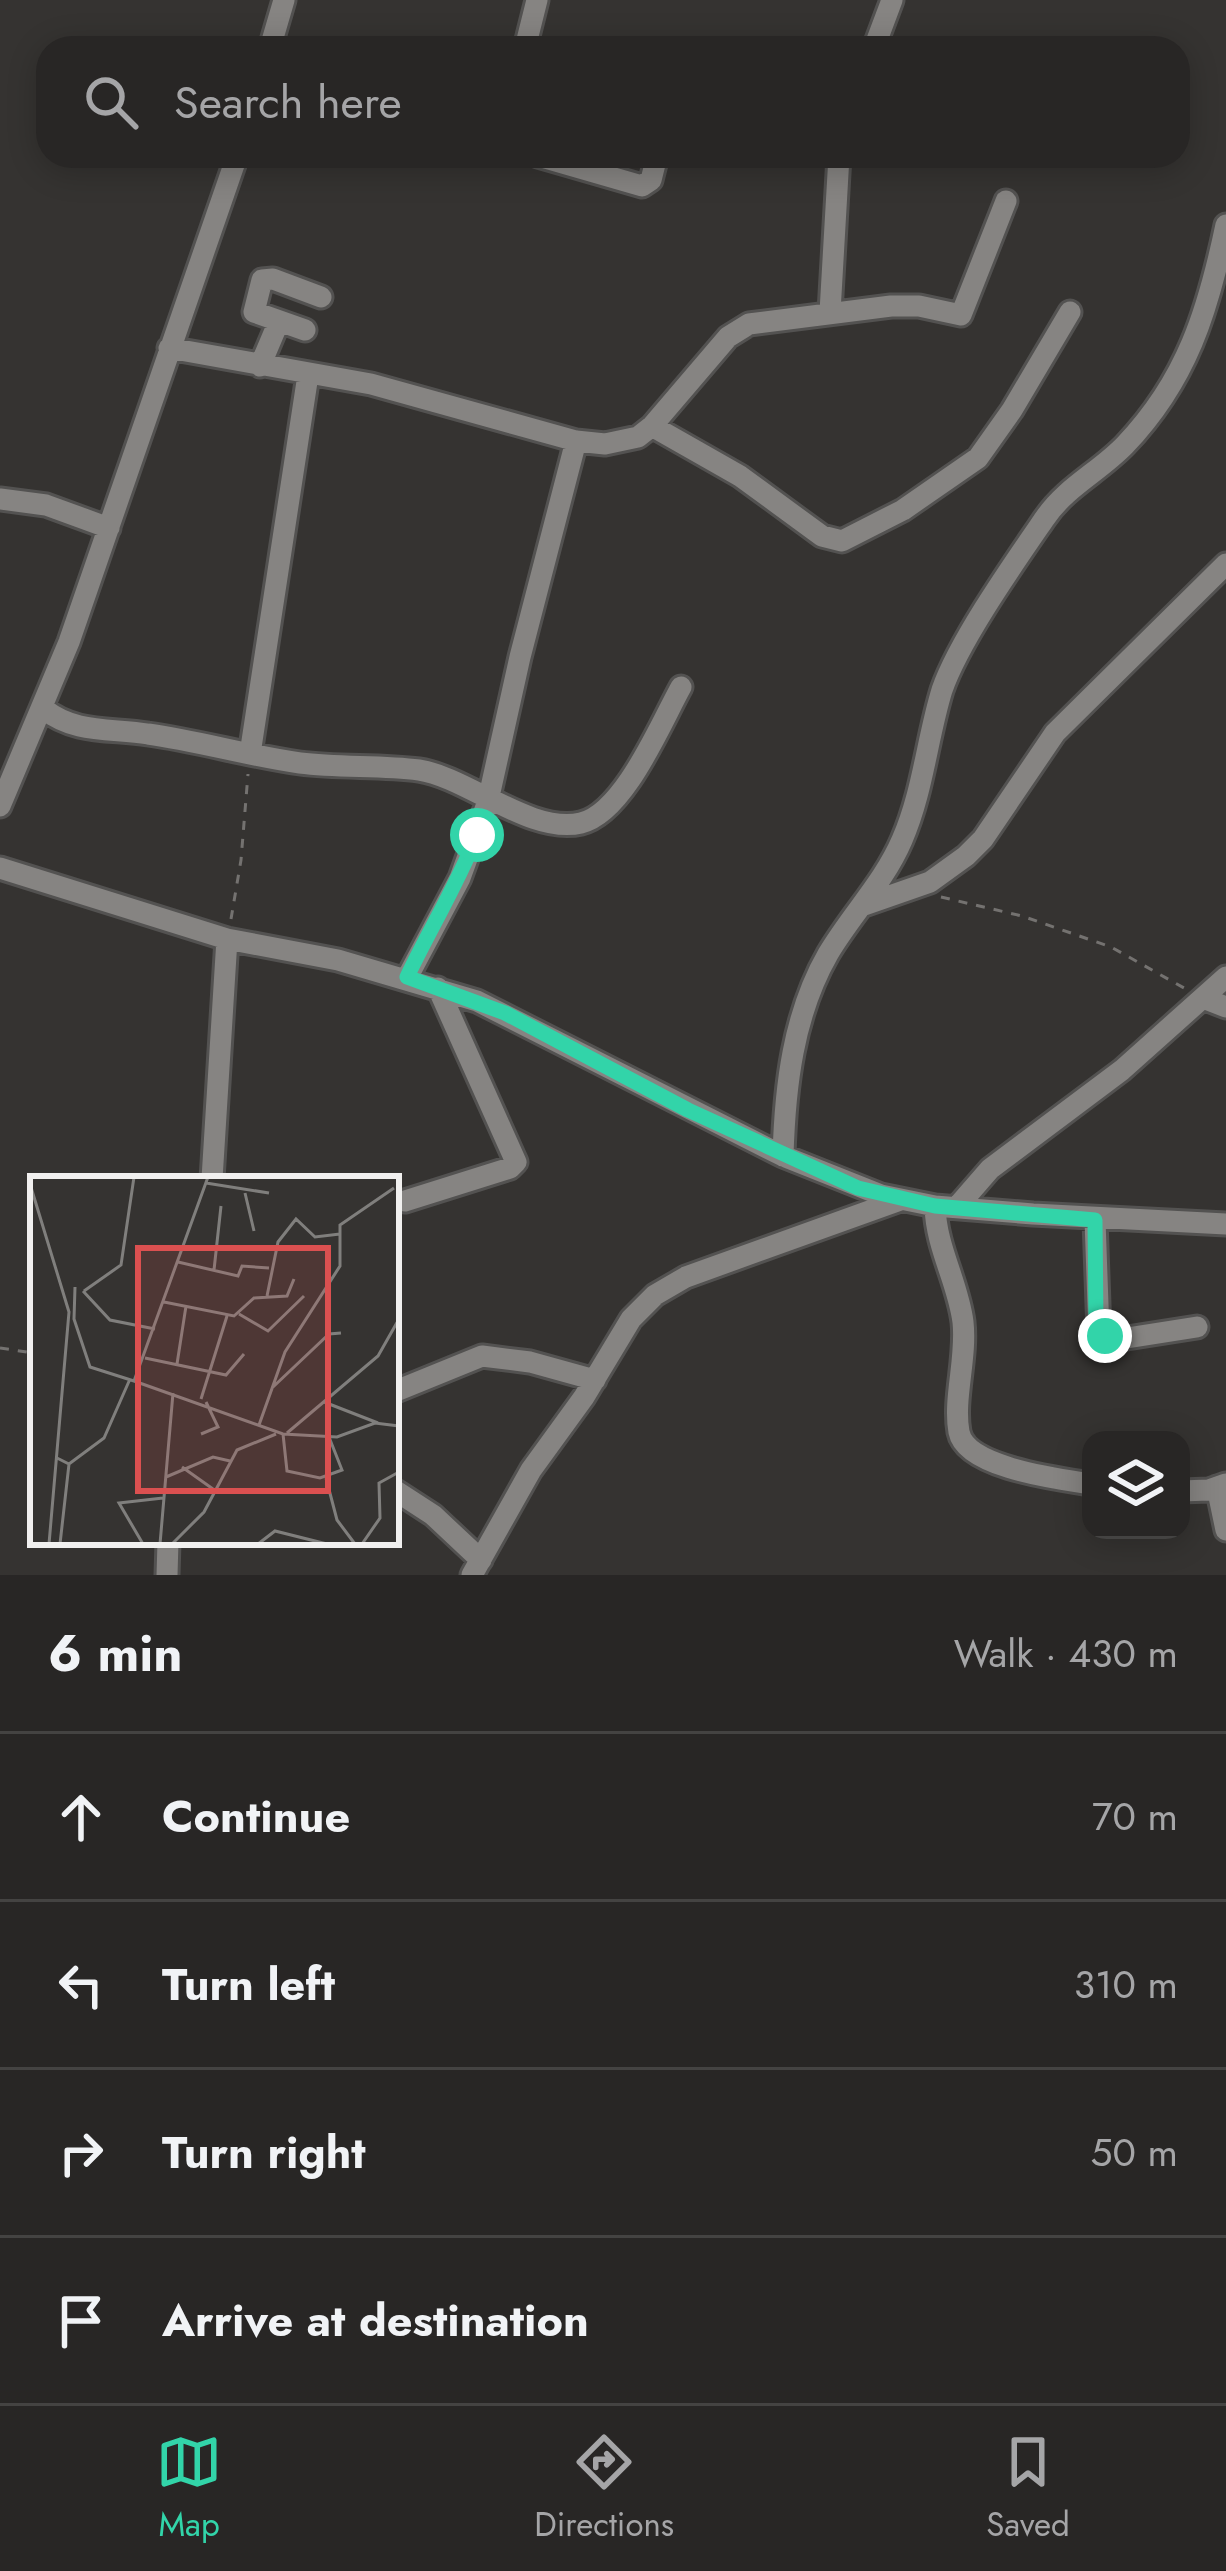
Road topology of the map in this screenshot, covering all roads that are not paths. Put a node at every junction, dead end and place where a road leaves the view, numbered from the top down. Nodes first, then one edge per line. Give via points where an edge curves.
1 (284, 0) edge
2 (537, 0) edge
3 (892, 0) edge
4 (274, 36) edge
5 (528, 36) edge
6 (878, 36) edge
7 (233, 168) edge
8 (581, 168) edge
9 (654, 168) edge
10 (838, 168) edge
11 (1006, 201) dead end
12 (1226, 226) edge
13 (321, 297) dead end
14 (830, 312) junction
15 (1070, 312) dead end
16 (279, 321) junction
17 (305, 330) dead end
18 (169, 348) junction
19 (260, 366) junction
20 (308, 375) junction
21 (652, 426) junction
22 (576, 441) junction
23 (0, 499) edge
24 (109, 528) junction
25 (1226, 564) edge
26 (681, 687) dead end
27 (44, 710) junction
28 (250, 754) junction
29 (488, 801) junction
30 (0, 806) edge
31 (0, 868) edge
32 (864, 905) junction
33 (227, 939) junction
34 (407, 977) junction
35 (1226, 977) edge
36 (438, 988) junction
37 (1203, 998) junction
38 (1226, 1006) edge
39 (782, 1156) junction
40 (212, 1176) edge
41 (901, 1200) junction
42 (406, 1202) dead end
43 (946, 1206) junction
44 (1095, 1220) junction
45 (1226, 1225) edge
46 (1198, 1327) dead end
47 (595, 1380) junction
48 (399, 1390) edge
49 (1082, 1482) edge
50 (1222, 1485) edge
51 (1190, 1490) edge
52 (399, 1493) edge
53 (1226, 1530) edge
54 (168, 1545) edge
55 (476, 1567) edge
56 (167, 1575) edge

1 - 4 street
2 - 5 street
3 - 6 street
7 - 18 street
8 - 9 street via 642,185
10 - 14 street
11 - 14 street via 961,315 908,305
12 - 32 street via 1201,330 1180,368 1132,438 1056,502 961,651 941,695 910,820
13 - 16 street via 264,278 253,310
14 - 21 street via 740,328
15 - 21 street via 978,458 842,541 822,536
16 - 17 street
16 - 19 street
18 - 19 street
18 - 24 street
19 - 20 street
20 - 22 street via 370,384
20 - 28 street
21 - 22 street via 621,442
22 - 29 street
23 - 24 street via 46,505
24 - 27 street
25 - 32 street via 1055,733 966,856 930,882
26 - 29 street via 623,789 595,817 568,825
27 - 28 street via 77,728
27 - 30 street
28 - 29 street via 432,772
29 - 34 street via 460,878
31 - 33 street
32 - 39 street via 807,994 784,1101
33 - 34 street
33 - 40 street
34 - 36 street
35 - 37 street
36 - 39 street via 505,1013
36 - 42 street via 515,1162
37 - 38 street
37 - 43 street
39 - 41 street
41 - 43 street
41 - 47 street via 655,1295
43 - 44 street
43 - 49 street via 939,1245 962,1316 964,1445 986,1460
44 - 45 street
44 - 46 street via 1099,1333 1127,1338
47 - 48 street via 482,1356
47 - 55 street
50 - 51 street
50 - 53 street
52 - 55 street via 434,1515
54 - 56 street

